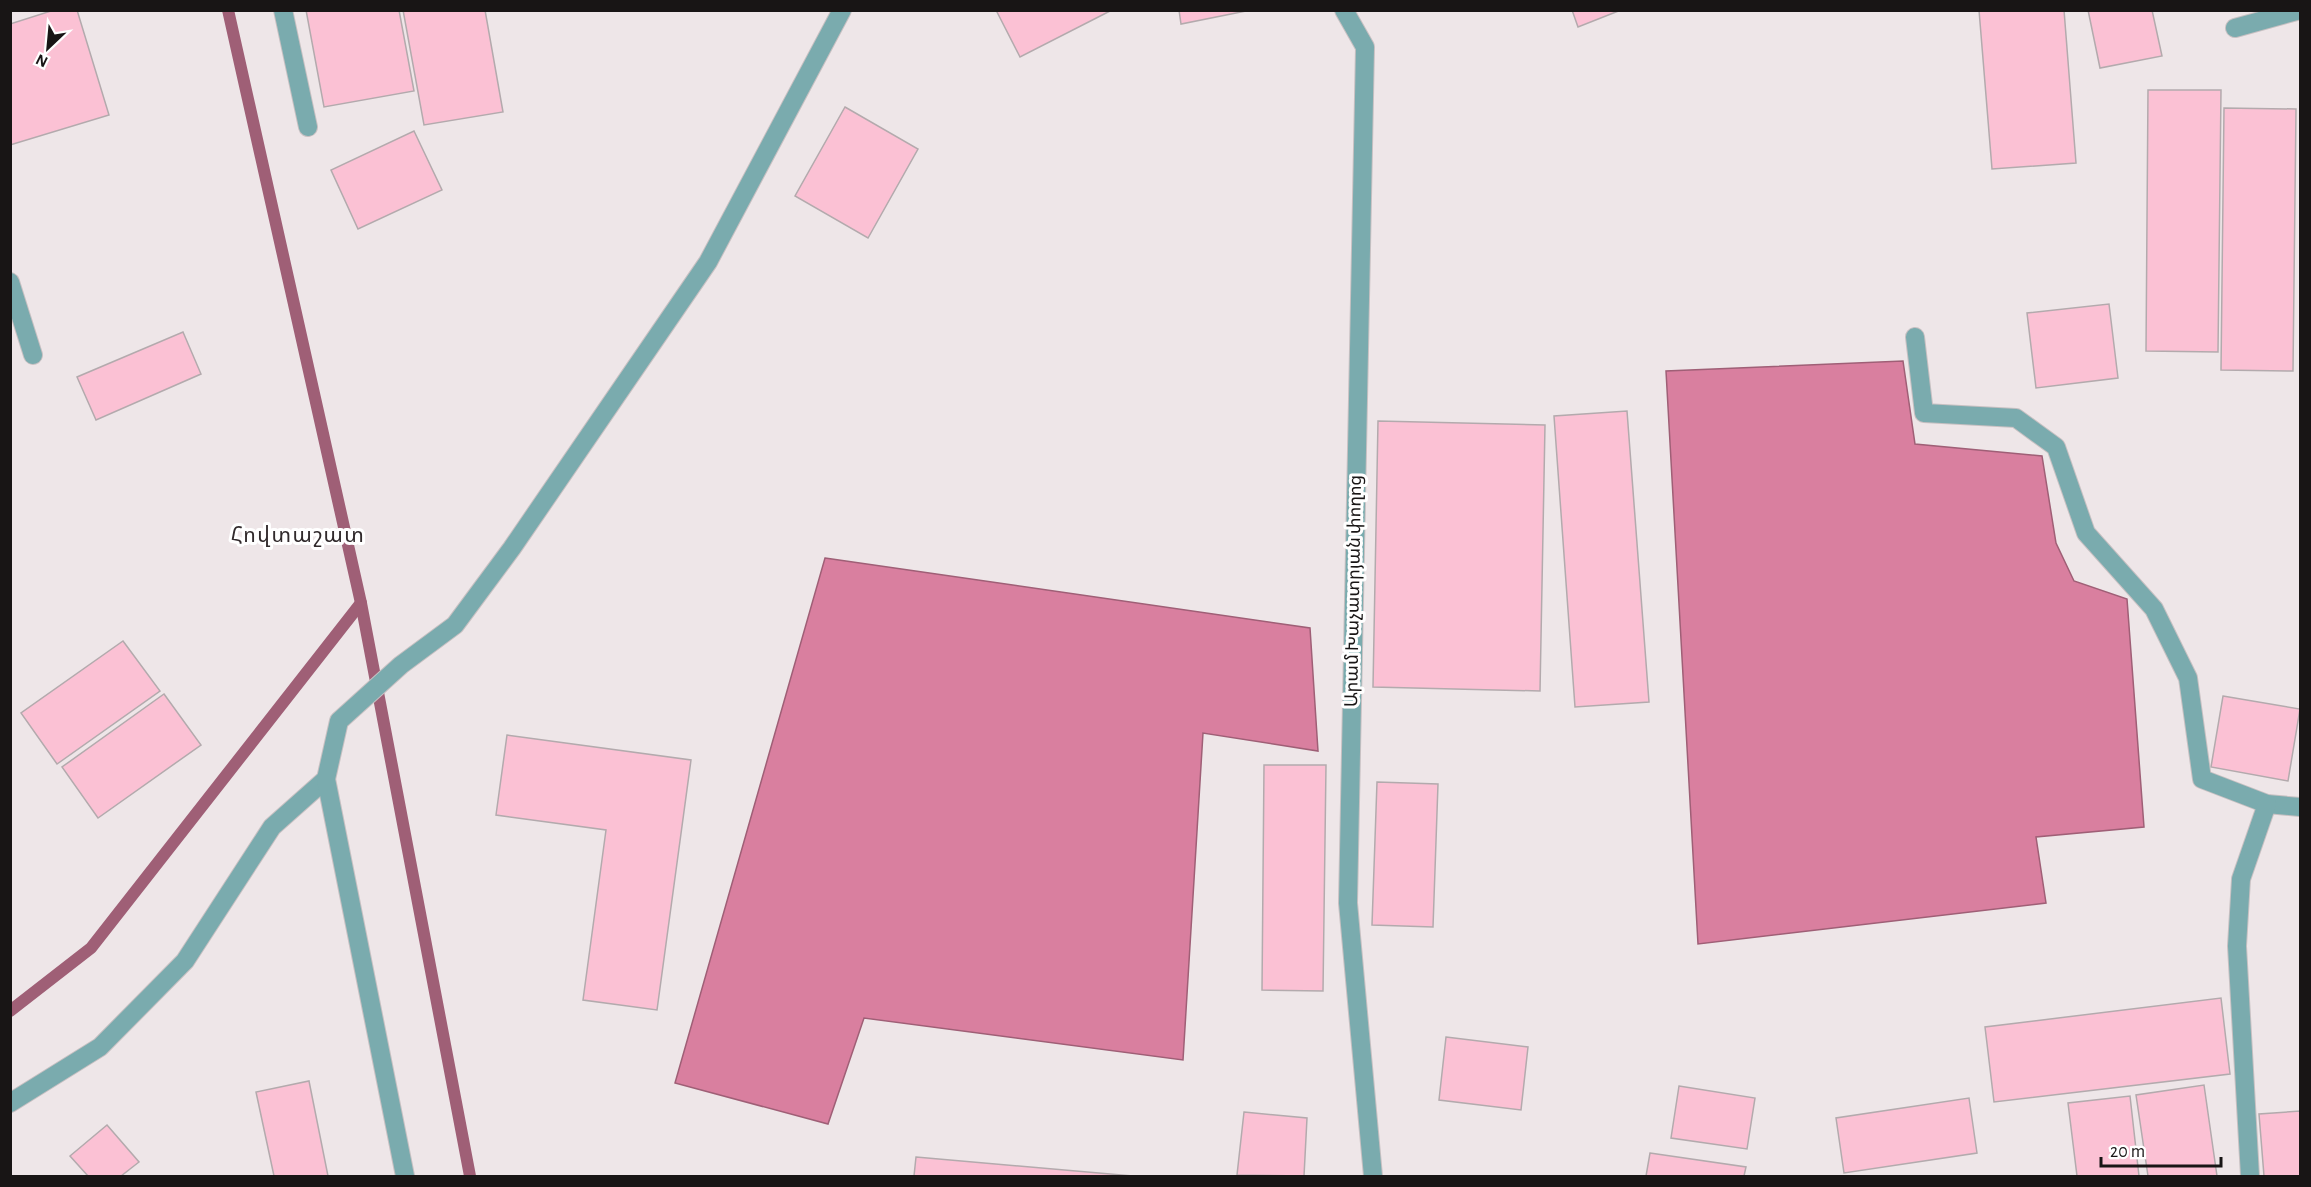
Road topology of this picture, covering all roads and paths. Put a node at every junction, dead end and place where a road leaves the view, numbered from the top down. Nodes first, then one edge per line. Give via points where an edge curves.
1 (283, 10) edge
2 (842, 10) edge
3 (1344, 10) edge
4 (2300, 10) edge
5 (2235, 28) dead end
6 (309, 127) dead end
7 (10, 282) edge
8 (1915, 337) dead end
9 (33, 355) dead end
10 (326, 779) junction
11 (2266, 804) junction
12 (2301, 807) edge
13 (10, 1103) edge
14 (405, 1176) edge
15 (1373, 1176) edge
16 (2250, 1176) edge

1 - 6 street
2 - 10 street via 708,262 455,625 401,665 339,721
3 - 15 street, Արամ Խաչատրյան փողոց via 1365,47 1348,903
4 - 5 street
7 - 9 street
8 - 11 street via 1924,413 2016,418 2056,447 2086,533 2154,609 2188,678 2202,778
10 - 13 street via 272,827 185,961 100,1047
10 - 14 street
11 - 12 street
11 - 16 street via 2241,879 2237,946

